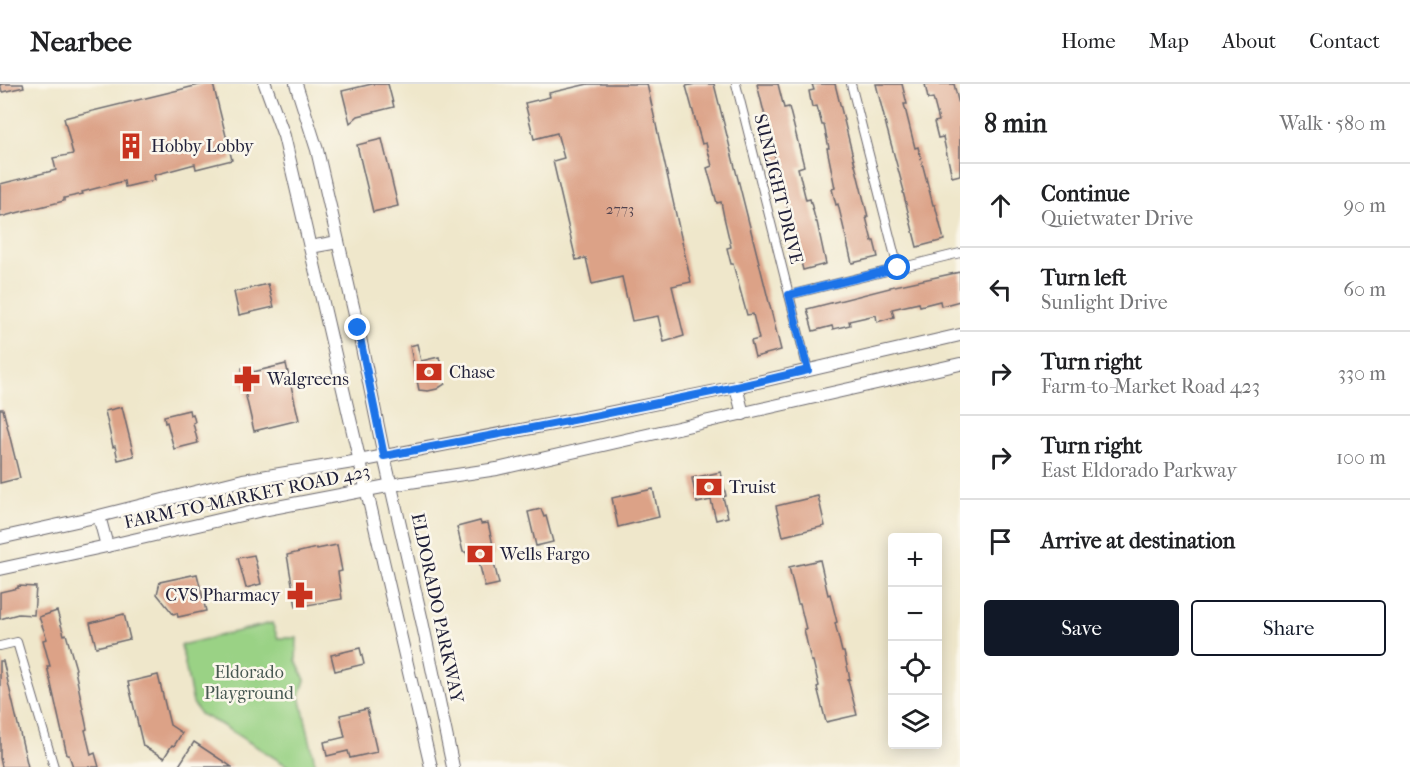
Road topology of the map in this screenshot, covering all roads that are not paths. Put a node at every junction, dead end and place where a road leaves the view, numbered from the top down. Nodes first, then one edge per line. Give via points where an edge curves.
1 (265, 84) edge
2 (296, 84) edge
3 (736, 84) edge
4 (851, 84) edge
5 (338, 242) junction
6 (310, 247) junction
7 (960, 253) edge
8 (898, 268) junction
9 (789, 295) junction
10 (960, 335) edge
11 (960, 364) edge
12 (808, 370) junction
13 (736, 387) junction
14 (743, 414) junction
15 (384, 456) junction
16 (359, 461) junction
17 (391, 485) junction
18 (366, 489) junction
19 (99, 516) junction
20 (0, 538) edge
21 (106, 546) junction
22 (0, 569) edge
23 (0, 646) edge
24 (54, 767) edge
25 (431, 767) edge
26 (453, 767) edge

1 - 6 main road via 284,136
2 - 5 main road, ELDORADO PARKWAY via 317,150
3 - 9 street, SUNLIGHT DRIVE
4 - 8 street
5 - 6 main road
5 - 15 main road, ELDORADO PARKWAY
6 - 16 main road
7 - 8 street
8 - 9 street
9 - 12 street, SUNLIGHT DRIVE
10 - 12 main road, FARM-TO-MARKET ROAD 423
11 - 14 main road, FARM-TO-MARKET ROAD 423
12 - 13 main road, FARM-TO-MARKET ROAD 423
13 - 14 main road
13 - 15 main road, FARM-TO-MARKET ROAD 423
14 - 17 main road, FARM-TO-MARKET ROAD 423 via 497,469
15 - 16 main road, FARM-TO-MARKET ROAD 423
15 - 17 main road, ELDORADO PARKWAY
16 - 18 main road
16 - 19 main road, FARM-TO-MARKET ROAD 423 via 243,480
17 - 18 main road, FARM-TO-MARKET ROAD 423
17 - 26 main road, ELDORADO PARKWAY
18 - 21 main road, FARM-TO-MARKET ROAD 423
18 - 25 main road
19 - 20 main road, FARM-TO-MARKET ROAD 423
19 - 21 main road
21 - 22 main road, FARM-TO-MARKET ROAD 423
23 - 24 street via 17,642

